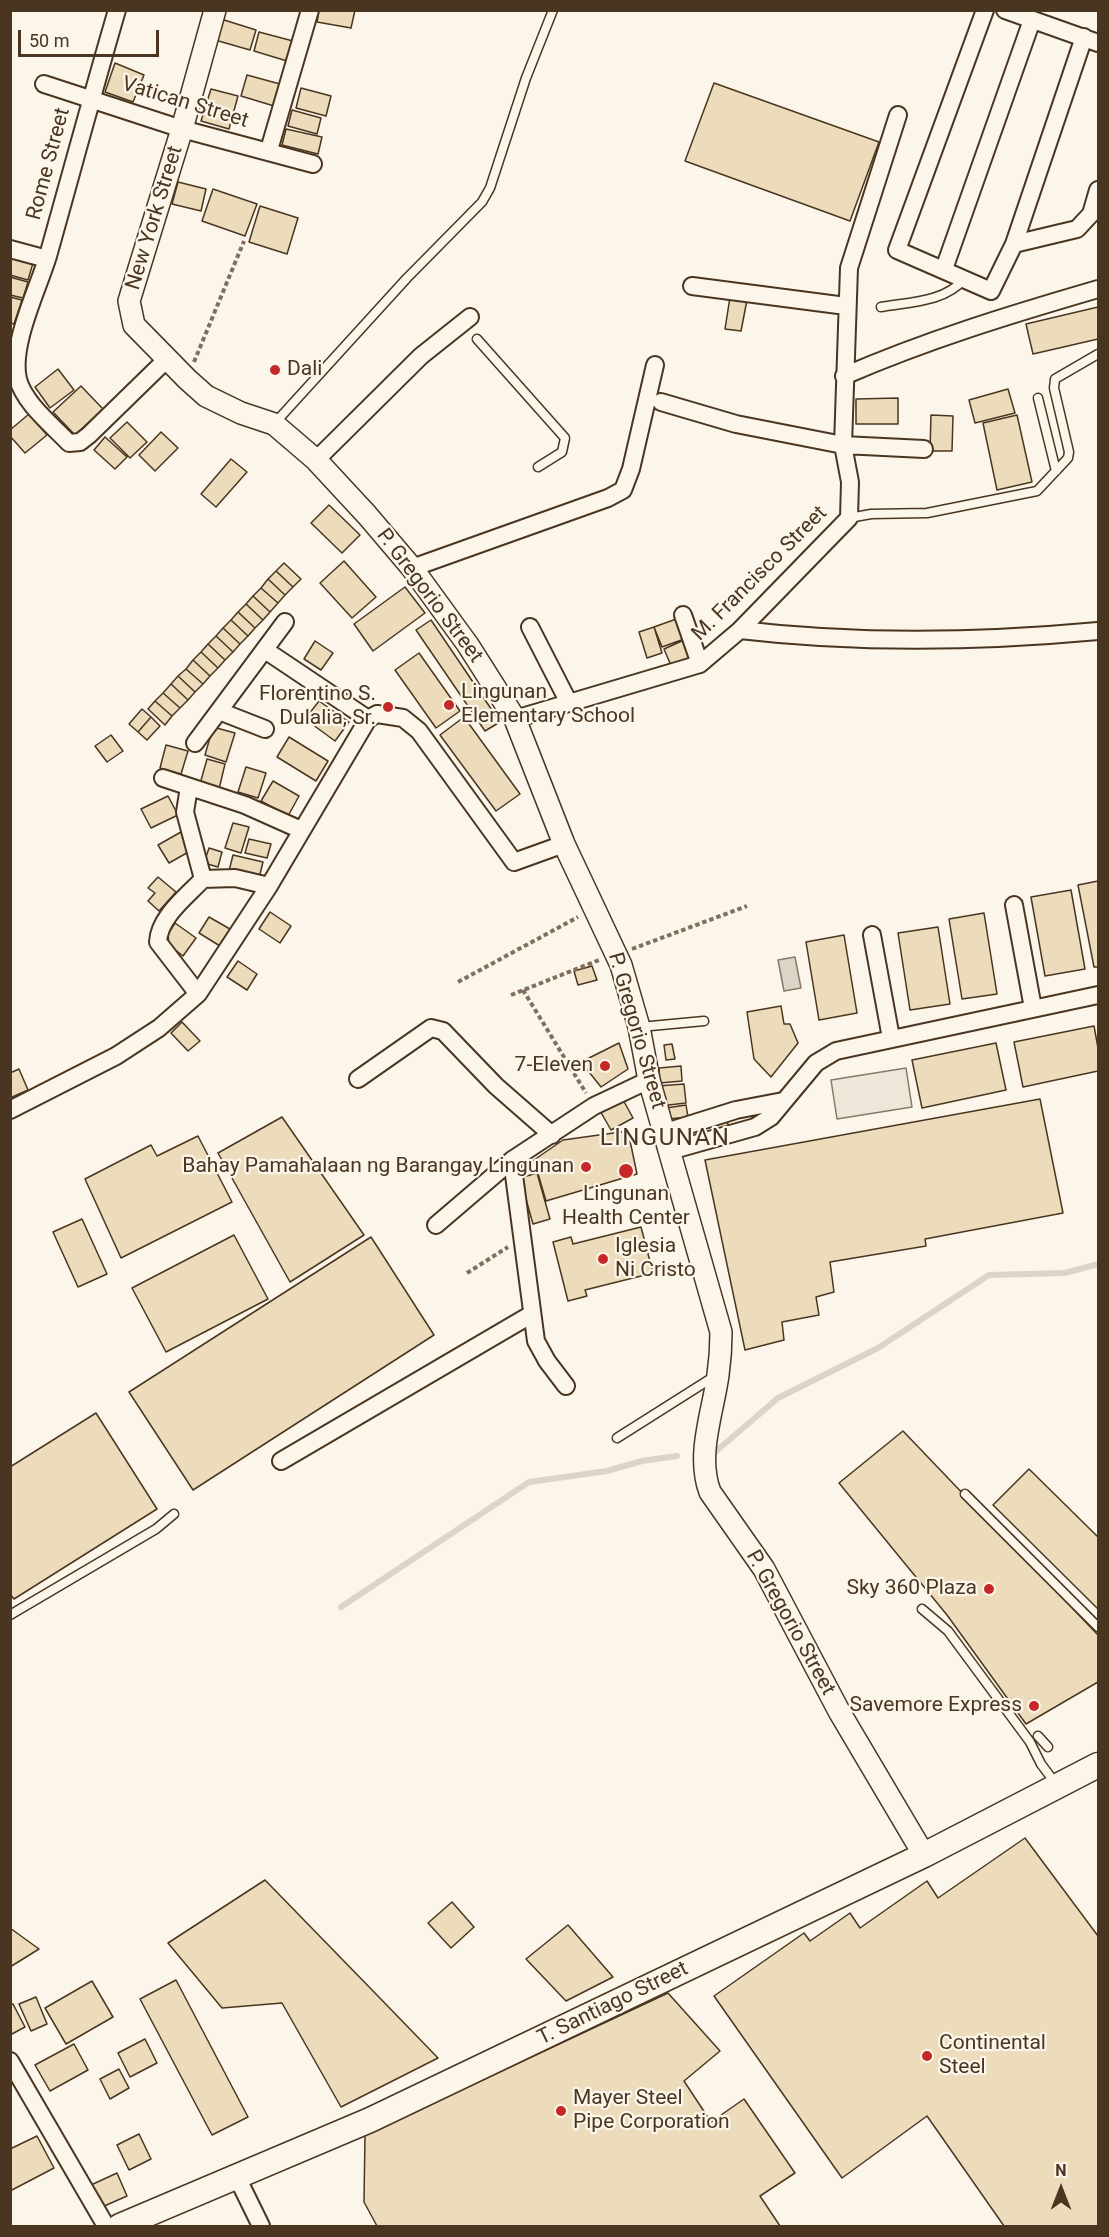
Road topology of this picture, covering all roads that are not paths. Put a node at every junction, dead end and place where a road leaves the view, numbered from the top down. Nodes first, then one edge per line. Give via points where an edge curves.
1 (117, 10) edge
2 (215, 10) edge
3 (310, 10) edge
4 (553, 10) edge
5 (985, 10) edge
6 (1005, 10) edge
7 (1032, 20) junction
8 (1091, 40) edge
9 (44, 84) dead end
10 (91, 98) junction
11 (898, 115) dead end
12 (182, 129) junction
13 (269, 150) junction
14 (313, 164) dead end
15 (1098, 190) edge
16 (1014, 244) junction
17 (10, 249) edge
18 (47, 259) junction
19 (944, 269) junction
20 (964, 279) junction
21 (692, 286) dead end
22 (1098, 289) edge
23 (991, 291) junction
24 (846, 306) junction
25 (881, 307) dead end
26 (470, 317) dead end
27 (985, 322) junction
28 (16, 334) edge
29 (477, 339) dead end
30 (1098, 354) edge
31 (167, 359) junction
32 (655, 365) dead end
33 (844, 376) junction
34 (1038, 398) dead end
35 (661, 402) dead end
36 (241, 413) joint
37 (274, 424) junction
38 (843, 445) junction
39 (924, 449) dead end
40 (316, 460) junction
41 (538, 467) dead end
42 (1056, 471) junction
43 (849, 518) junction
44 (412, 568) junction
45 (683, 615) dead end
46 (285, 621) dead end
47 (530, 627) dead end
48 (740, 630) junction
49 (1098, 631) edge
50 (264, 650) junction
51 (700, 664) junction
52 (569, 703) junction
53 (219, 711) junction
54 (368, 719) junction
55 (515, 719) junction
56 (266, 729) dead end
57 (195, 743) dead end
58 (163, 778) dead end
59 (189, 788) junction
60 (302, 830) junction
61 (564, 844) junction
62 (203, 879) junction
63 (269, 886) junction
64 (1014, 905) dead end
65 (872, 935) dead end
66 (198, 994) junction
67 (1098, 994) edge
68 (1033, 1008) junction
69 (705, 1021) dead end
70 (639, 1028) junction
71 (891, 1038) junction
72 (358, 1078) dead end
73 (649, 1080) junction
74 (783, 1101) junction
75 (10, 1110) edge
76 (704, 1119) junction
77 (552, 1135) junction
78 (710, 1140) junction
79 (668, 1142) junction
80 (512, 1160) junction
81 (436, 1225) dead end
82 (532, 1314) junction
83 (719, 1373) junction
84 (566, 1386) dead end
85 (617, 1438) dead end
86 (281, 1461) dead end
87 (965, 1494) dead end
88 (174, 1514) dead end
89 (922, 1609) dead end
90 (10, 1616) edge
91 (1098, 1627) edge
92 (1038, 1736) dead end
93 (1048, 1747) dead end
94 (1098, 1765) edge
95 (1058, 1787) junction
96 (924, 1855) junction
97 (10, 2061) edge
98 (237, 2177) junction
99 (106, 2226) edge
100 (120, 2226) edge
101 (261, 2226) edge

1 - 10 street, Rome Street
2 - 12 street, New York Street
3 - 13 street
4 - 37 lane via 482,202
5 - 19 street via 897,250
6 - 7 street
7 - 8 street
7 - 19 street
8 - 16 street
9 - 10 street, Vatican Street
10 - 12 street, Vatican Street
10 - 18 street, Rome Street
11 - 24 street, M. Francisco Street via 855,244
12 - 13 street, Vatican Street
12 - 31 street, New York Street via 129,301 134,325
13 - 14 street, Vatican Street
15 - 16 street via 1091,214 1077,229
16 - 23 street
17 - 18 street
18 - 28 street, Rome Street
19 - 20 street
20 - 23 street
20 - 25 lane via 956,289 943,295
21 - 24 street
22 - 27 street
23 - 27 street via 985,304
24 - 33 street, M. Francisco Street
26 - 40 street via 421,356
27 - 33 street via 911,347
28 - 31 street, Rome Street via 22,390 69,443 80,442
29 - 41 lane via 564,438 562,452
30 - 42 lane via 1055,379 1069,452
31 - 36 street, New York Street via 206,396
32 - 44 street via 623,490
33 - 38 street, M. Francisco Street
34 - 42 lane
35 - 38 street via 736,424
36 - 37 street, P. Gregorio Street
37 - 40 street, P. Gregorio Street
38 - 39 street
38 - 43 street, M. Francisco Street via 850,482
40 - 44 street, P. Gregorio Street
42 - 43 lane via 1037,491 927,513
43 - 48 street, M. Francisco Street
44 - 55 street, P. Gregorio Street
45 - 51 street
46 - 50 street
47 - 52 street
48 - 49 street via 805,638 901,640 1005,640
48 - 51 street, M. Francisco Street
50 - 53 street
50 - 54 street
51 - 52 street, M. Francisco Street
52 - 55 street, M. Francisco Street
53 - 56 street
53 - 57 street
54 - 60 street
54 - 61 street via 387,714 403,718 419,731 514,862
55 - 61 street, P. Gregorio Street
58 - 59 street
59 - 60 street via 245,805
59 - 62 street via 185,812
60 - 63 street
61 - 70 street, P. Gregorio Street via 616,954
62 - 63 street via 235,878
62 - 66 street via 173,910 158,934 158,942
63 - 66 street
64 - 68 street
65 - 71 street
66 - 75 street via 159,1028 116,1056
67 - 68 street
68 - 71 street
69 - 70 lane
70 - 73 street, P. Gregorio Street
71 - 74 street via 836,1051 816,1063
72 - 77 street via 430,1028 437,1028
73 - 77 street via 594,1106
73 - 79 street, P. Gregorio Street
74 - 76 street
74 - 78 street via 771,1117 755,1127
76 - 78 street
76 - 79 street
77 - 80 street
78 - 79 street
79 - 83 street, P. Gregorio Street via 721,1332
80 - 81 street
80 - 82 street
82 - 84 street via 536,1341
82 - 86 street
83 - 85 lane
83 - 96 street, P. Gregorio Street via 706,1443 704,1477 710,1492 765,1569 840,1713
87 - 91 lane
88 - 90 lane via 156,1529
89 - 95 lane via 948,1630
92 - 93 lane
94 - 95 main road, T. Santiago Street
95 - 96 main road, T. Santiago Street
96 - 98 main road, T. Santiago Street via 370,2120
97 - 99 street
98 - 100 main road, T. Santiago Street
98 - 101 street

